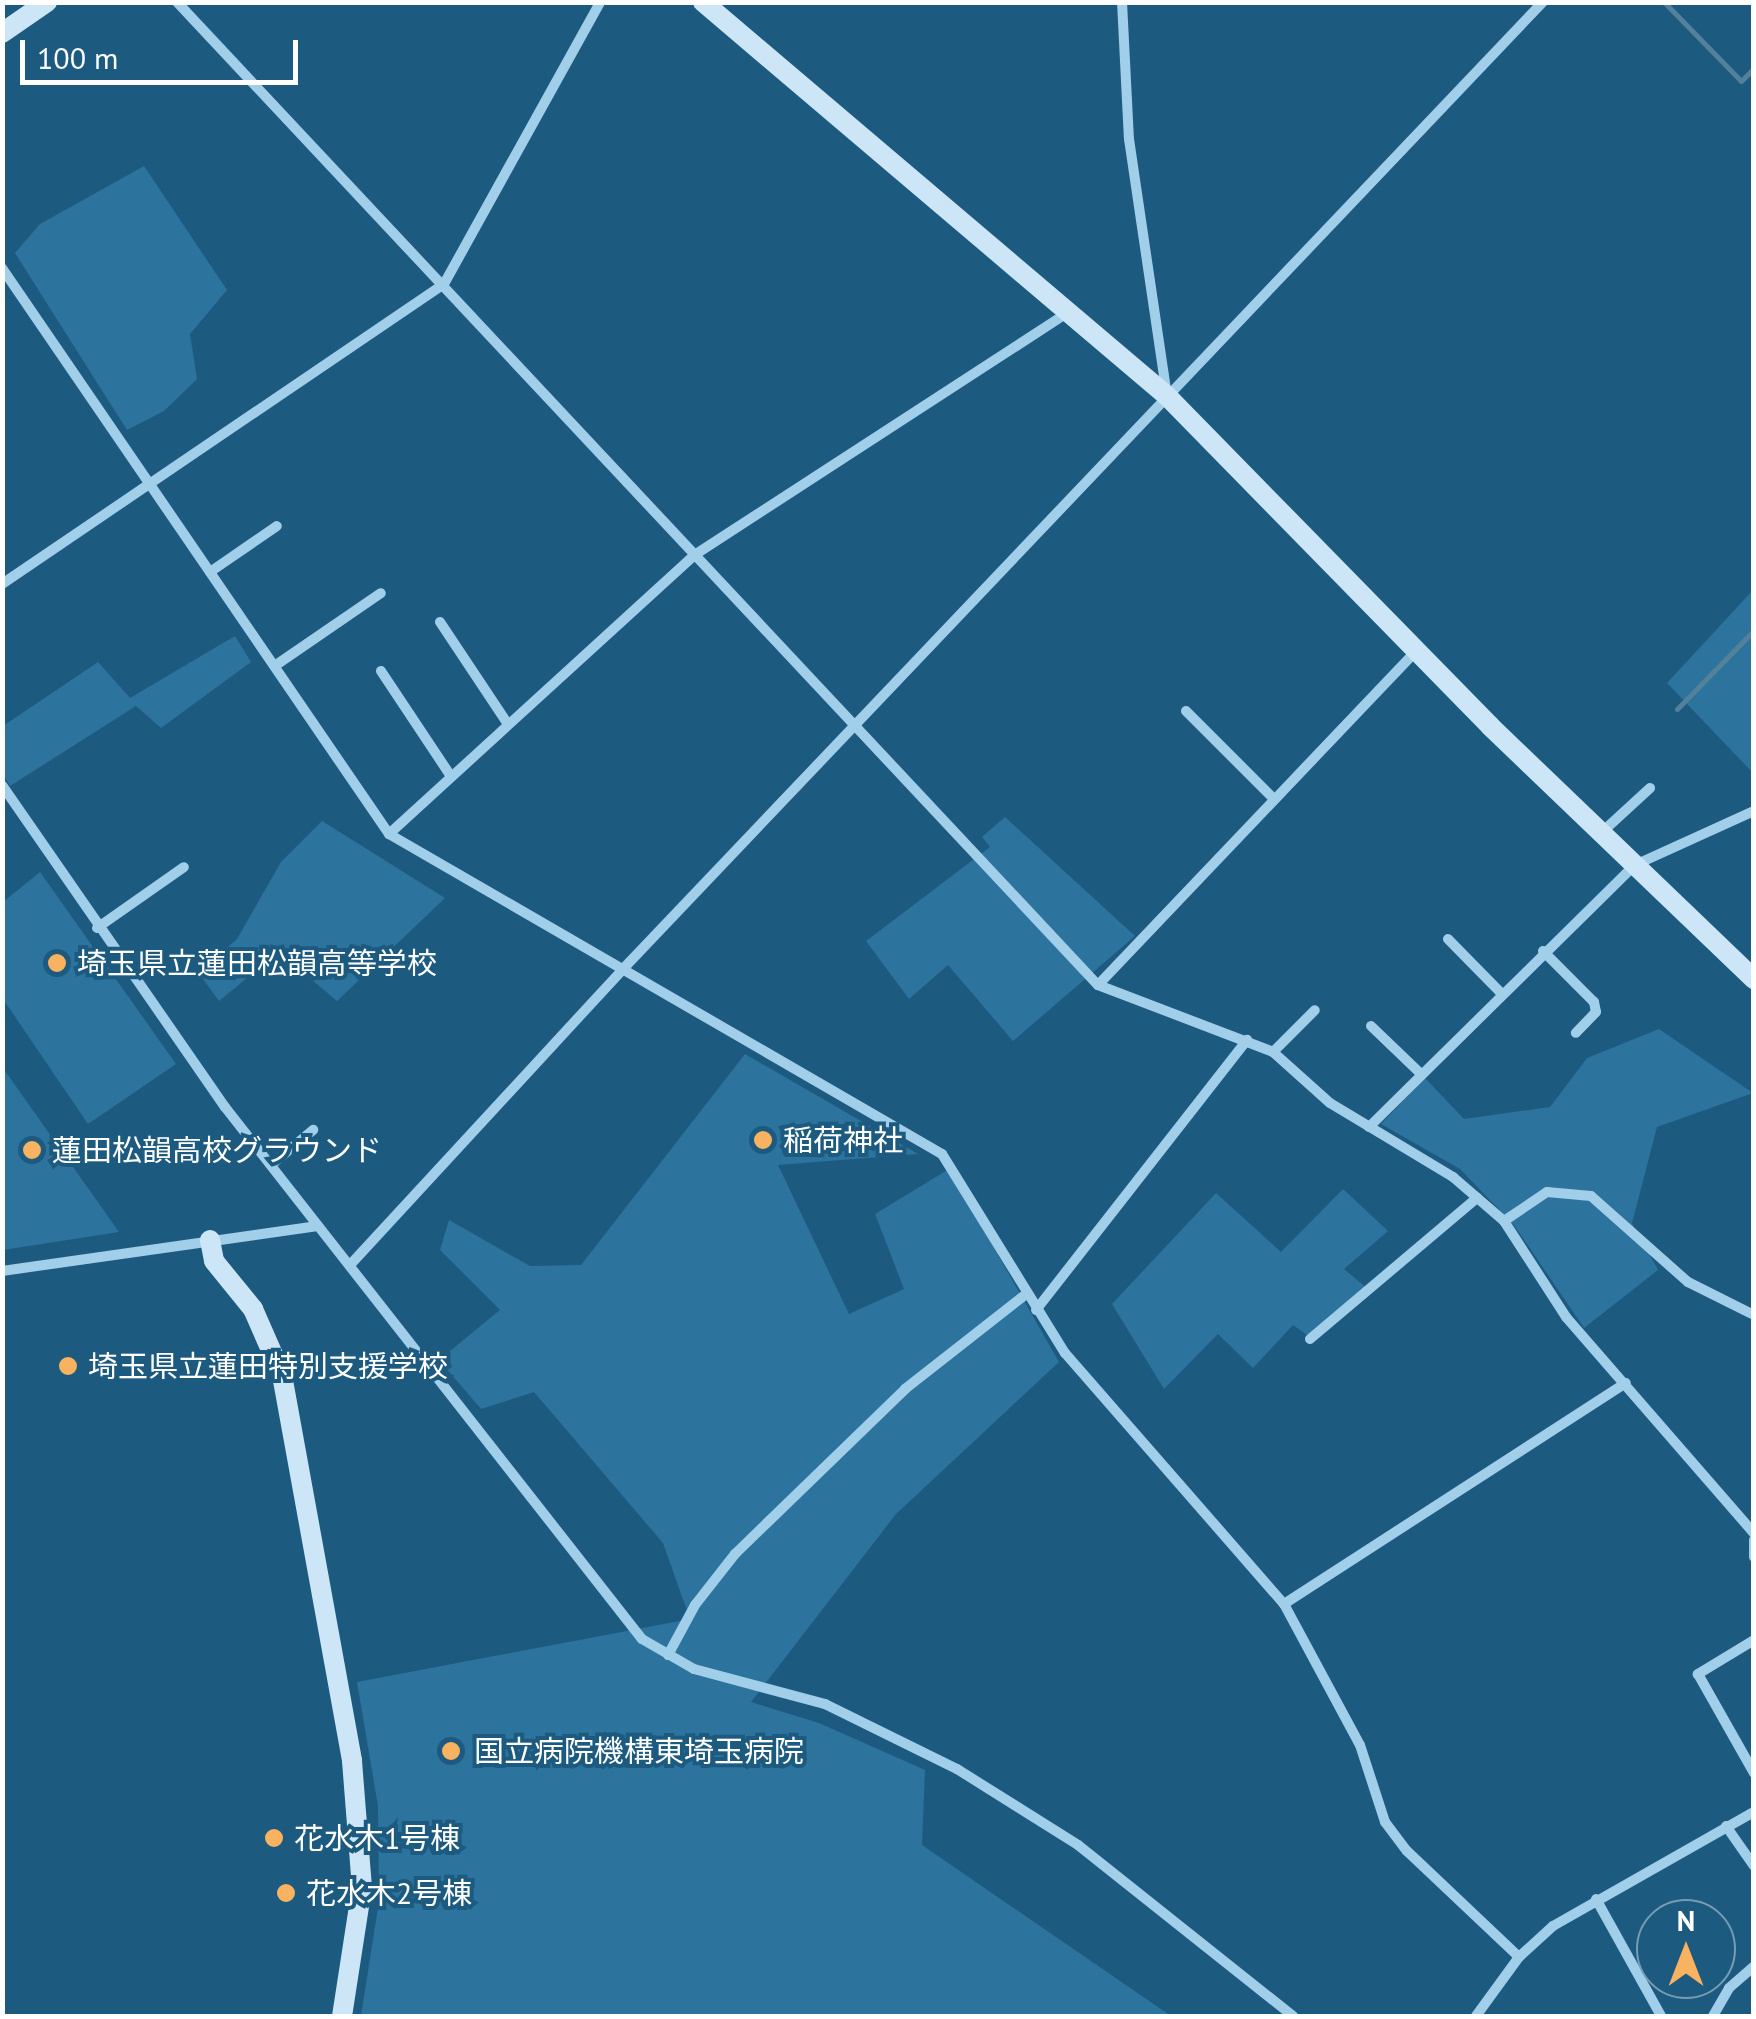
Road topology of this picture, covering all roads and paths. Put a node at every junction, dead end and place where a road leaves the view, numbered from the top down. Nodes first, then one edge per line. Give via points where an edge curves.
1 (48, 2) edge
2 (177, 2) edge
3 (600, 2) edge
4 (702, 2) edge
5 (1122, 2) edge
6 (1542, 2) edge
7 (2, 33) edge
8 (2, 268) edge
9 (444, 284) junction
10 (1068, 312) junction
11 (1167, 396) junction
12 (148, 484) junction
13 (277, 526) dead end
14 (696, 554) junction
15 (210, 572) junction
16 (2, 584) edge
17 (381, 592) dead end
18 (440, 622) dead end
19 (1418, 649) junction
20 (276, 665) junction
21 (381, 672) dead end
22 (1186, 712) dead end
23 (856, 722) junction
24 (508, 723) junction
25 (450, 775) junction
26 (2, 785) edge
27 (1650, 788) dead end
28 (1273, 798) junction
29 (1754, 811) edge
30 (1594, 829) junction
31 (389, 834) junction
32 (1635, 865) junction
33 (184, 867) dead end
34 (97, 928) junction
35 (1448, 939) dead end
36 (1544, 951) junction
37 (622, 970) junction
38 (1754, 979) edge
39 (1098, 985) junction
40 (1500, 993) junction
41 (1315, 1010) dead end
42 (1372, 1026) dead end
43 (1576, 1032) dead end
44 (1248, 1040) junction
45 (1272, 1052) junction
46 (1421, 1074) junction
47 (1370, 1127) junction
48 (313, 1130) dead end
49 (271, 1165) junction
50 (1477, 1198) junction
51 (1504, 1221) junction
52 (318, 1226) junction
53 (210, 1240) junction
54 (350, 1265) junction
55 (2, 1271) edge
56 (1025, 1295) junction
57 (1036, 1310) junction
58 (1754, 1315) edge
59 (1310, 1339) dead end
60 (1626, 1383) junction
61 (1754, 1536) edge
62 (1754, 1557) edge
63 (1284, 1604) junction
64 (1754, 1640) edge
65 (668, 1655) junction
66 (1754, 1773) edge
67 (1754, 1812) edge
68 (1726, 1826) junction
69 (1754, 1866) edge
70 (1596, 1899) junction
71 (1519, 1957) junction
72 (1754, 1966) edge
73 (342, 2016) edge
74 (1293, 2016) edge
75 (1476, 2016) edge
76 (1661, 2016) edge
77 (1713, 2016) edge

1 - 7 street
2 - 9 street
3 - 9 street
4 - 10 street
5 - 11 street via 1129,139
6 - 11 street
8 - 12 street
9 - 12 street
9 - 14 street
10 - 11 street
10 - 14 street
11 - 19 street
11 - 23 street
12 - 15 street
12 - 16 street
13 - 15 street
14 - 23 street
14 - 24 street
15 - 20 street
17 - 20 street
18 - 24 street
19 - 28 street
19 - 30 street
20 - 31 street
21 - 25 street
22 - 28 street
23 - 37 street
23 - 39 street
24 - 25 street
25 - 31 street
26 - 34 street
27 - 30 street
28 - 39 street
29 - 32 street
30 - 32 street
31 - 37 street
32 - 36 street
32 - 38 street
33 - 34 street
34 - 49 street
35 - 40 street
36 - 40 street
36 - 43 street via 1594,1002 1596,1012
37 - 54 street
37 - 56 street via 942,1154 978,1204
39 - 44 street
40 - 46 street
41 - 45 street
42 - 46 street
44 - 45 street
44 - 57 street
45 - 47 street via 1330,1103
46 - 47 street
47 - 50 street
48 - 49 street
49 - 52 street
50 - 51 street
50 - 59 street
51 - 58 street via 1547,1192 1591,1196 1688,1282
51 - 60 street via 1566,1317
52 - 53 street
52 - 54 street
53 - 55 street
53 - 73 street via 214,1261 252,1309 282,1375 352,1760 362,1887
54 - 65 street via 642,1638
56 - 57 street
56 - 65 street via 906,1389 735,1554 695,1605
57 - 63 street via 1226,1544
60 - 61 street
60 - 63 street
61 - 62 street
63 - 71 street via 1360,1746 1385,1822 1407,1852
64 - 66 street via 1698,1674
65 - 74 street via 694,1669 825,1704 957,1768 1078,1845
67 - 68 street
68 - 69 street
68 - 70 street
70 - 71 street
70 - 76 street
71 - 75 street
72 - 77 street via 1729,1988

